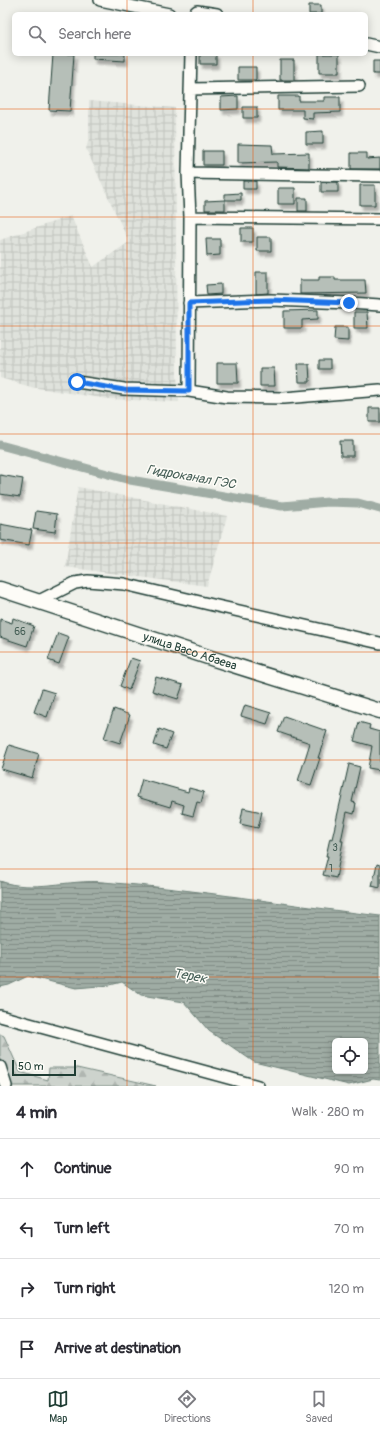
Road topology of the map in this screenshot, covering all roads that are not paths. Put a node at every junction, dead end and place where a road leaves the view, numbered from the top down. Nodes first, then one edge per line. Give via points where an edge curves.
1 (100, 0) edge
2 (159, 12) edge
3 (368, 44) edge
4 (380, 47) edge
5 (191, 56) edge
6 (359, 86) dead end
7 (190, 89) junction
8 (188, 173) junction
9 (380, 176) edge
10 (190, 217) junction
11 (380, 219) edge
12 (189, 303) junction
13 (380, 306) edge
14 (77, 382) dead end
15 (380, 390) edge
16 (189, 391) junction
17 (0, 589) edge
18 (39, 601) junction
19 (380, 643) edge
20 (380, 711) edge
21 (0, 1016) edge
22 (0, 1067) edge
23 (6, 1086) edge
24 (258, 1086) edge

1 - 2 street
3 - 4 street
5 - 7 street
6 - 7 street
7 - 8 street
8 - 9 street
8 - 10 street
10 - 11 street
10 - 12 street
12 - 13 street via 271,300
12 - 16 street
14 - 16 street via 124,390
15 - 16 street via 284,398 226,396
17 - 18 main road, улица Васо Абаева
18 - 19 street via 75,583 88,581 124,584
18 - 20 main road, улица Васо Абаева
21 - 24 street
22 - 23 street

